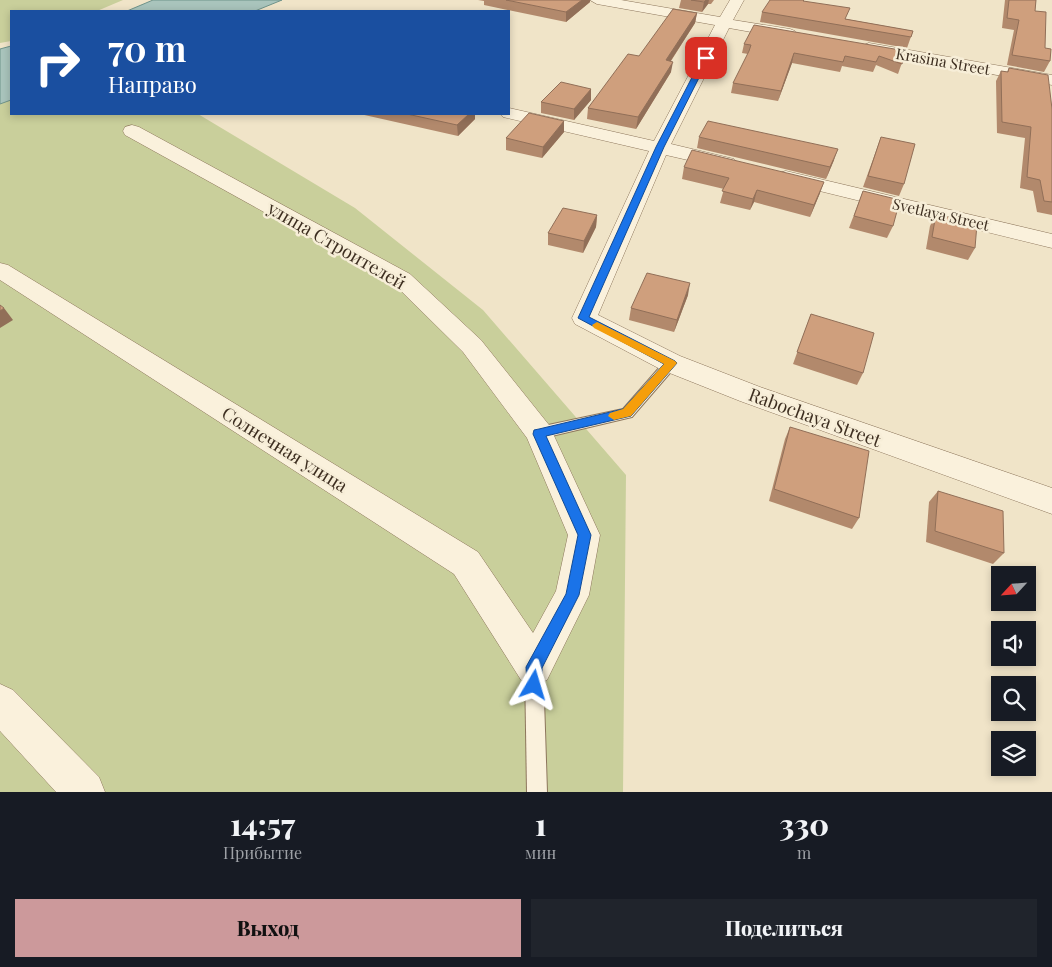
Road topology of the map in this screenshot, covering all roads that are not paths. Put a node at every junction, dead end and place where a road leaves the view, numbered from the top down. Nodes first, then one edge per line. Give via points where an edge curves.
1 (597, 0) edge
2 (737, 0) edge
3 (724, 22) junction
4 (801, 36) edge
5 (859, 46) edge
6 (1052, 80) edge
7 (510, 113) edge
8 (132, 131) dead end
9 (660, 147) junction
10 (1052, 241) edge
11 (0, 270) edge
12 (671, 363) junction
13 (539, 434) junction
14 (1052, 501) edge
15 (534, 667) junction
16 (0, 703) edge
17 (84, 792) edge
18 (537, 792) edge

1 - 3 street
2 - 3 street
3 - 4 street
3 - 9 street
5 - 6 street, Krasina Street
7 - 9 street, Svetlaya Street
8 - 13 street, улица Строителей via 402,279 472,346
9 - 10 street, Svetlaya Street
9 - 12 street, Rabochaya Street via 584,318
11 - 15 street, Солнечная улица via 466,563
12 - 13 lane via 627,413
12 - 14 street, Rabochaya Street
13 - 15 street, улица Строителей via 584,535 572,595
15 - 18 lane
16 - 17 street

